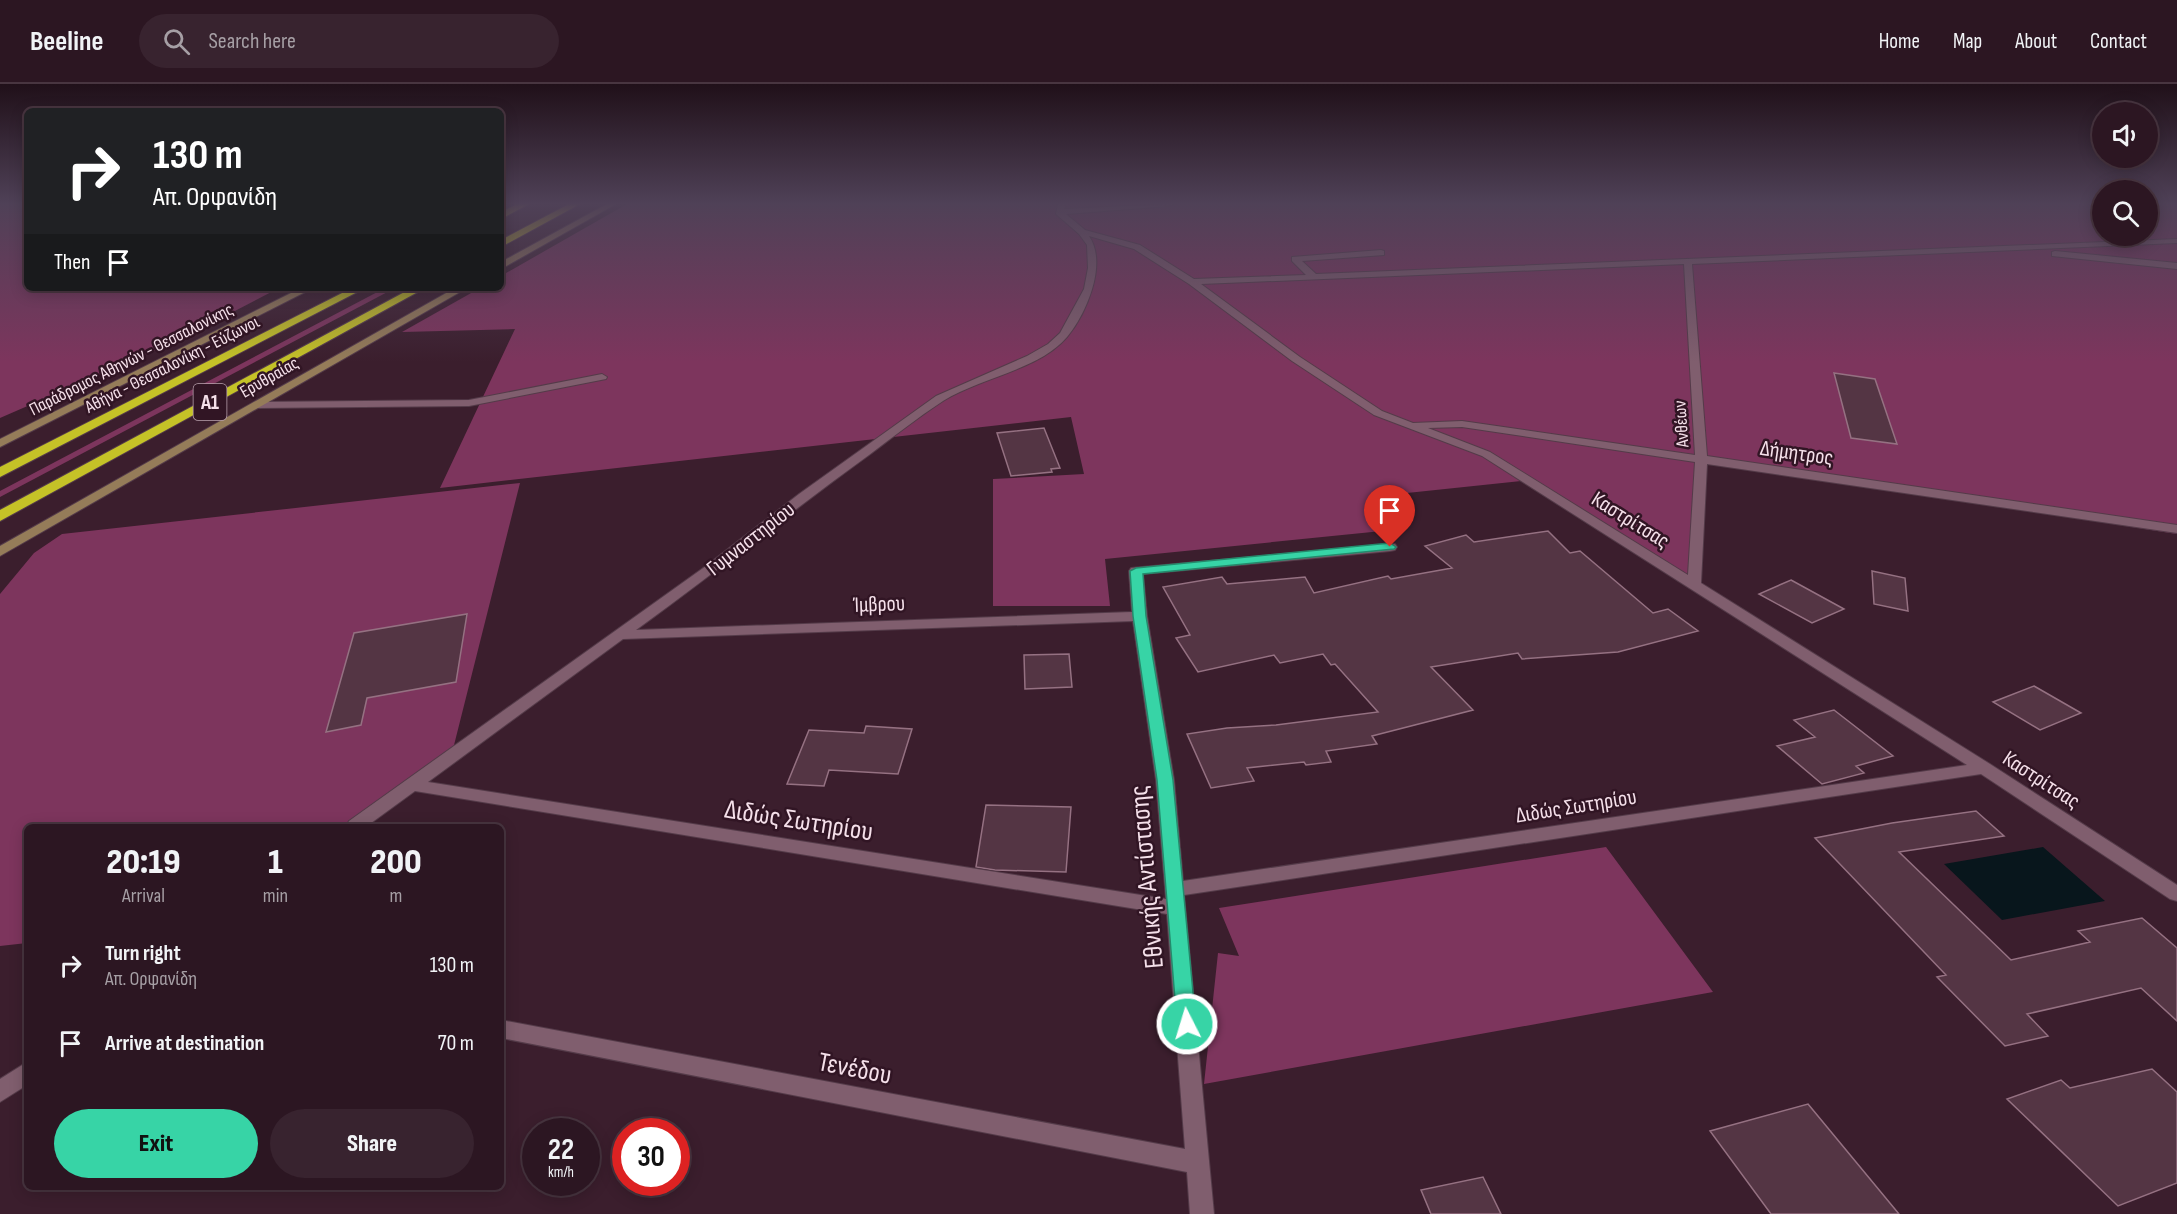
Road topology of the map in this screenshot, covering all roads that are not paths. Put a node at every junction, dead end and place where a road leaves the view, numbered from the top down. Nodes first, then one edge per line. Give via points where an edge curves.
1 (518, 257) edge
2 (1090, 257) edge
3 (1152, 257) edge
4 (1327, 257) edge
5 (1790, 257) edge
6 (2085, 257) edge
7 (1688, 261) junction
8 (504, 264) edge
9 (2177, 266) edge
10 (1313, 276) junction
11 (1192, 282) junction
12 (302, 291) edge
13 (354, 291) edge
14 (414, 291) edge
15 (457, 291) edge
16 (602, 377) dead end
17 (257, 405) junction
18 (1411, 426) junction
19 (0, 444) edge
20 (1701, 459) junction
21 (0, 473) edge
22 (0, 516) edge
23 (2177, 529) edge
24 (1390, 547) dead end
25 (0, 552) edge
26 (1694, 585) junction
27 (1140, 616) junction
28 (620, 635) junction
29 (1984, 768) junction
30 (412, 785) junction
31 (358, 824) edge
32 (2177, 894) edge
33 (1176, 899) junction
34 (504, 1030) edge
35 (24, 1074) edge
36 (0, 1092) edge
37 (1198, 1163) junction
38 (1202, 1214) edge

1 - 8 main road
2 - 28 street, Γυμναστηρίου via 1089,289 1059,340 1043,352 940,398
3 - 11 street, Καστρίτσας
4 - 10 street via 1295,259
5 - 7 street
6 - 9 street
7 - 10 street
7 - 20 street, Ανθέων
10 - 11 street
11 - 18 street, Καστρίτσας via 1347,394
12 - 19 main road, Παράδρομος Αθηνών - Θεσσαλονίκης
13 - 21 highway, Αθήνα - Θεσσαλονίκη - Εύζωνοι / Α1
14 - 22 highway, Α1
15 - 17 main road, Ερυθραίας
16 - 17 street via 469,403
17 - 25 main road, Ερυθραίας
18 - 20 street, Δήμητρος via 1461,424
18 - 26 street, Καστρίτσας via 1486,454
20 - 23 street, Δήμητρος
20 - 26 street, Ανθέων
24 - 27 street, Εθνικής Αντίστασης via 1136,571
26 - 29 street, Καστρίτσας
27 - 28 street, Ίμβρου
27 - 33 street, Εθνικής Αντίστασης via 1165,780
28 - 30 street, Γυμναστηρίου
29 - 32 street, Καστρίτσας
29 - 33 street, Διδώς Σωτηρίου
30 - 31 street, Γυμναστηρίου
30 - 33 street, Διδώς Σωτηρίου
33 - 37 street, Εθνικής Αντίστασης
34 - 37 street, Τενέδου
35 - 36 street
37 - 38 street, Εθνικής Αντίστασης

